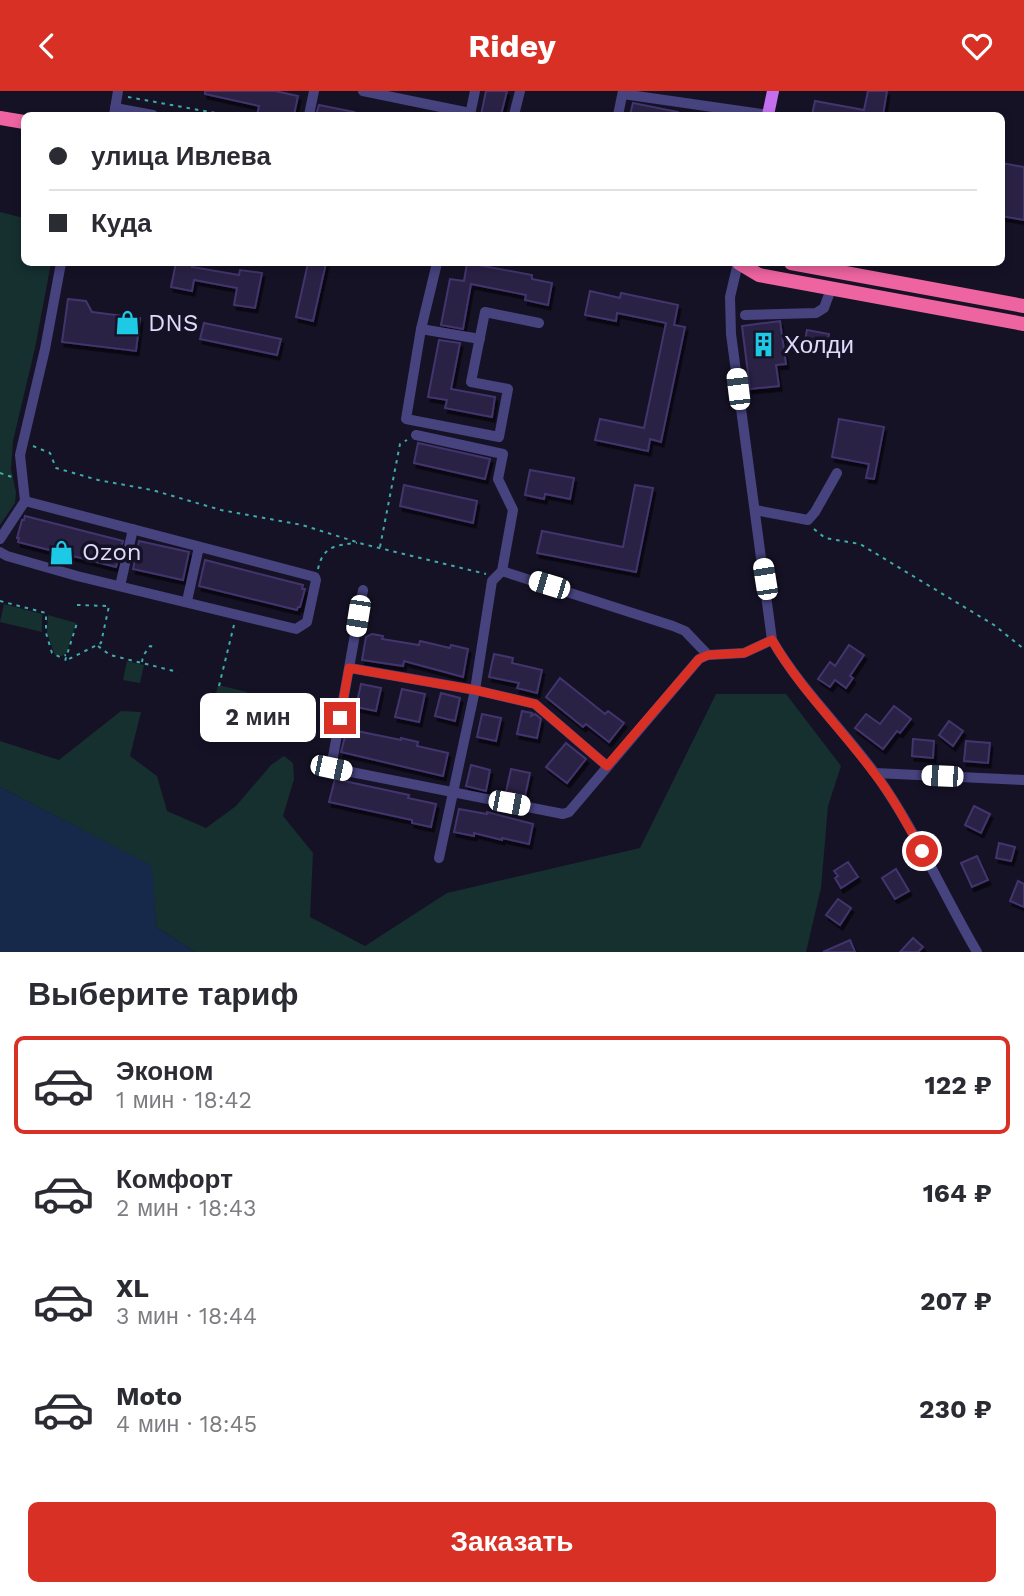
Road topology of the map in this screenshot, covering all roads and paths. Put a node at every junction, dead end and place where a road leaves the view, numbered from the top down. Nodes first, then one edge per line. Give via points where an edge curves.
1 (314, 91) edge
2 (363, 91) edge
3 (475, 91) edge
4 (520, 91) edge
5 (774, 91) edge
6 (118, 93) edge
7 (623, 93) edge
8 (115, 112) edge
9 (211, 112) edge
10 (310, 112) edge
11 (461, 112) edge
12 (470, 112) edge
13 (515, 112) edge
14 (619, 112) edge
15 (748, 112) edge
16 (769, 112) edge
17 (0, 118) edge
18 (21, 122) edge
19 (60, 266) edge
20 (436, 266) edge
21 (737, 266) edge
22 (743, 266) edge
23 (807, 266) edge
24 (831, 289) junction
25 (1024, 306) edge
26 (745, 315) dead end
27 (538, 323) dead end
28 (1024, 324) edge
29 (421, 328) junction
30 (480, 339) junction
31 (416, 435) joint
32 (23, 441) junction
33 (0, 473) edge
34 (836, 473) dead end
35 (22, 480) junction
36 (25, 501) junction
37 (755, 510) junction
38 (808, 520) junction
39 (133, 529) junction
40 (0, 539) edge
41 (358, 543) junction
42 (199, 547) junction
43 (380, 548) junction
44 (0, 552) edge
45 (319, 563) dead end
46 (499, 573) junction
47 (120, 586) junction
48 (363, 590) dead end
49 (0, 601) edge
50 (187, 601) junction
51 (77, 605) dead end
52 (109, 610) junction
53 (114, 611) dead end
54 (236, 614) junction
55 (77, 623) dead end
56 (772, 640) junction
57 (97, 645) junction
58 (155, 647) dead end
59 (1024, 649) edge
60 (67, 655) junction
61 (708, 655) junction
62 (141, 663) junction
63 (349, 668) junction
64 (177, 672) dead end
65 (219, 686) dead end
66 (475, 690) junction
67 (607, 766) junction
68 (875, 773) junction
69 (1024, 780) edge
70 (454, 793) junction
71 (439, 858) dead end
72 (976, 952) edge

1 - 10 street
2 - 11 street
3 - 12 street
4 - 13 street
5 - 16 main road
6 - 8 street
6 - 9 path
7 - 14 street
7 - 15 street
17 - 18 highway
19 - 32 street
20 - 29 street
21 - 37 street via 730,297 731,334
22 - 24 highway via 759,275
23 - 25 highway
24 - 26 street via 824,308 816,313
24 - 28 highway
27 - 30 street via 485,311
29 - 30 street
29 - 30 street via 406,419 499,437 509,389 471,382
31 - 43 path via 400,444
31 - 46 street via 503,454 498,479 513,510
32 - 35 street
32 - 41 path via 50,453 56,468 221,510 302,525
33 - 35 path
34 - 38 street
35 - 36 street
36 - 39 street
36 - 40 street
37 - 38 street
37 - 56 street
38 - 59 path via 825,538 860,544
39 - 42 street
39 - 47 street
41 - 43 path
41 - 45 path via 334,545
42 - 50 street
42 - 54 street via 316,577 307,622 296,629
43 - 46 path
44 - 47 street
46 - 61 street via 673,626 685,631
46 - 66 street via 492,581
47 - 50 street
48 - 63 street
49 - 60 path via 46,613 52,653
50 - 54 street
51 - 52 path via 109,606
52 - 53 path
52 - 57 path
54 - 65 path
55 - 60 path
56 - 61 street via 744,653
56 - 68 street via 789,669
57 - 60 path via 65,661
57 - 62 path via 110,655
58 - 62 path via 150,646
61 - 67 street via 699,659
62 - 64 path
63 - 66 street
63 - 70 street via 331,768
66 - 67 street via 535,704
66 - 70 street
67 - 70 street via 564,814
68 - 69 street
68 - 72 street
70 - 71 street

